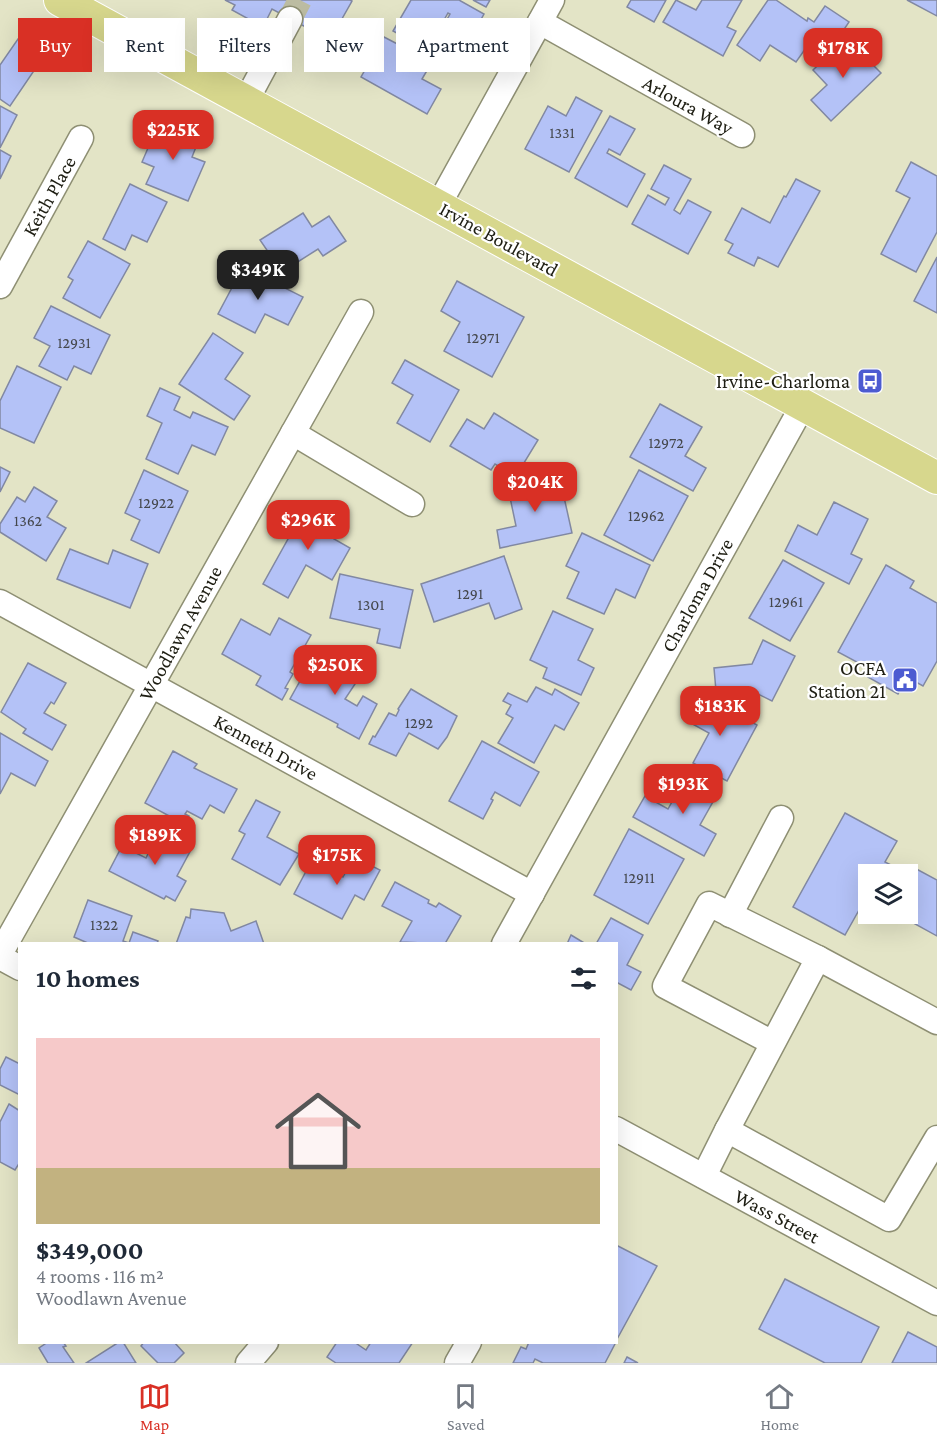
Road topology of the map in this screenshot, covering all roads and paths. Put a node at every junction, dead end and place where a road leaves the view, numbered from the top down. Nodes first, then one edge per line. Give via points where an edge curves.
1 (60, 0) edge
2 (552, 0) edge
3 (540, 22) junction
4 (262, 72) edge
5 (246, 101) junction
6 (742, 135) dead end
7 (81, 138) dead end
8 (438, 206) junction
9 (0, 286) edge
10 (361, 312) dead end
11 (803, 405) junction
12 (293, 434) junction
13 (937, 478) edge
14 (412, 504) dead end
15 (0, 602) edge
16 (152, 684) junction
17 (781, 818) dead end
18 (532, 894) junction
19 (730, 915) junction
20 (505, 942) edge
21 (0, 955) edge
22 (818, 958) junction
23 (18, 967) edge
24 (937, 1022) edge
25 (773, 1043) junction
26 (618, 1130) edge
27 (727, 1130) junction
28 (937, 1138) edge
29 (704, 1176) junction
30 (937, 1303) edge
31 (264, 1344) edge
32 (468, 1344) edge
33 (248, 1363) edge
34 (458, 1363) edge

1 - 5 main road, Irvine Boulevard
2 - 3 street
3 - 6 street, Arloura Way
3 - 8 street
4 - 5 street
5 - 8 main road, Irvine Boulevard
7 - 9 street, Keith Place
8 - 11 main road, Irvine Boulevard
10 - 12 street, Woodlawn Avenue
11 - 13 main road, Irvine Boulevard
11 - 18 street, Charloma Drive
12 - 14 street
12 - 16 street, Woodlawn Avenue
15 - 16 street, Kenneth Drive
16 - 18 street, Kenneth Drive
16 - 21 street, Woodlawn Avenue
17 - 19 street
18 - 20 street, Charloma Drive
19 - 22 street
19 - 25 street via 709,904 666,986
21 - 23 street
22 - 24 street
22 - 25 street
25 - 27 street
26 - 29 street, Wass Street
27 - 28 street via 888,1219
27 - 29 street
29 - 30 street, Wass Street
31 - 33 street
32 - 34 street

